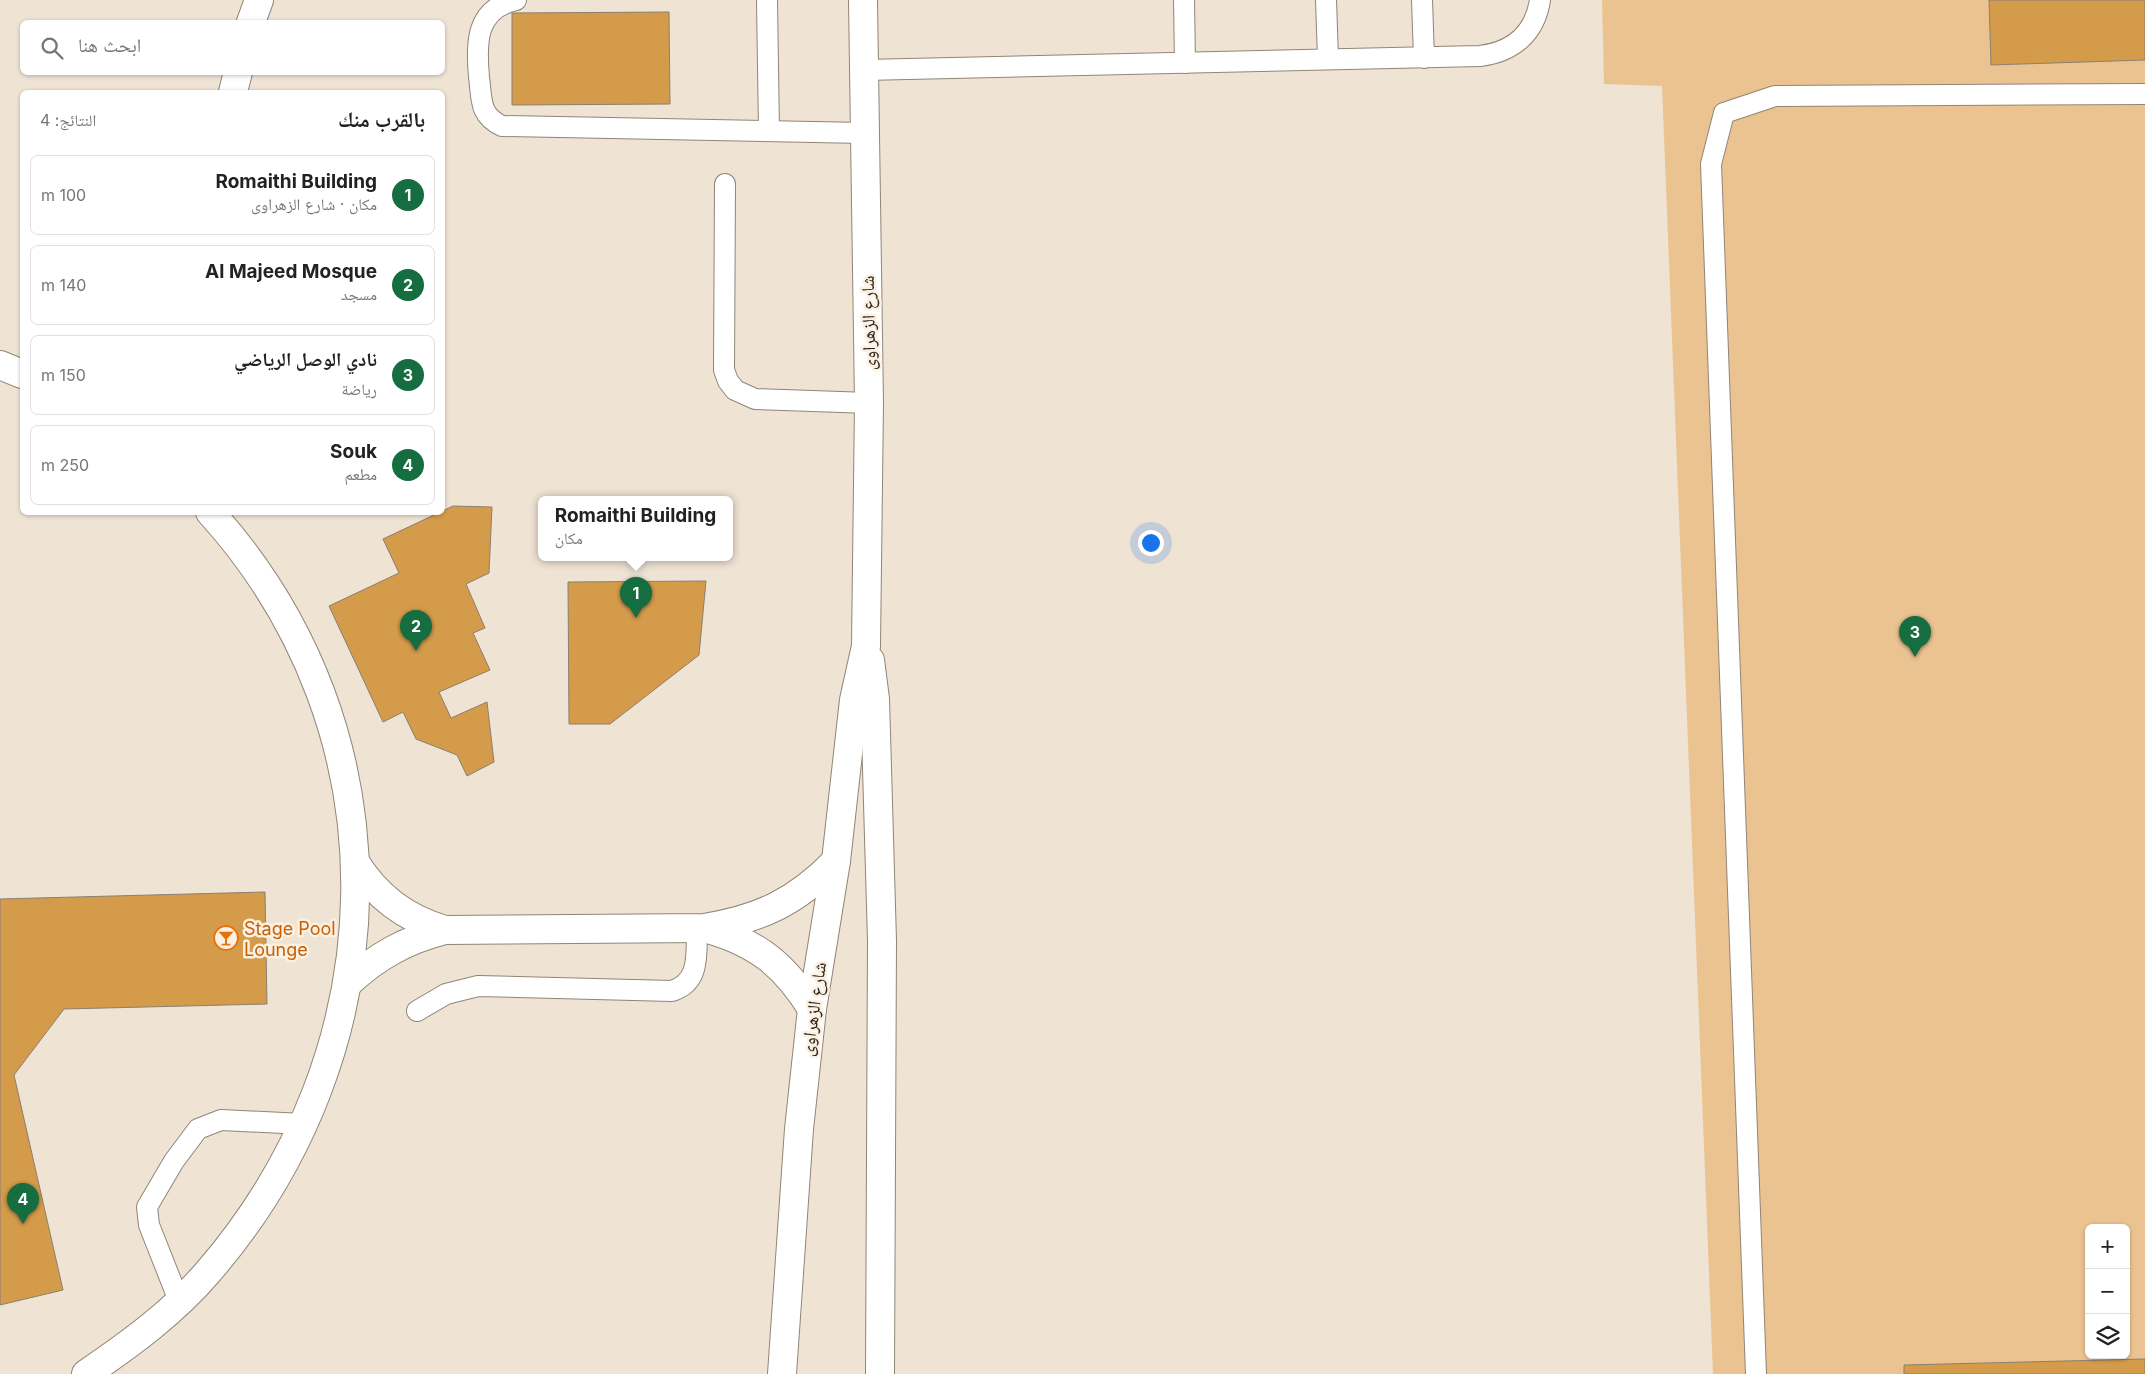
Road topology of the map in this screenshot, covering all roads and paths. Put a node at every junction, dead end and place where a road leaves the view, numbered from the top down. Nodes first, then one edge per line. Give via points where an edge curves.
1 (259, 0) edge
2 (516, 0) edge
3 (767, 0) edge
4 (863, 0) edge
5 (1184, 0) edge
6 (1326, 0) edge
7 (1422, 0) edge
8 (1540, 0) edge
9 (252, 20) edge
10 (1328, 58) junction
11 (1424, 58) junction
12 (1185, 63) junction
13 (864, 70) junction
14 (237, 75) edge
15 (234, 90) edge
16 (2145, 94) edge
17 (769, 131) junction
18 (865, 133) junction
19 (725, 184) dead end
20 (0, 365) edge
21 (20, 373) edge
22 (869, 403) junction
23 (212, 515) edge
24 (866, 646) junction
25 (836, 861) junction
26 (355, 862) junction
27 (700, 928) junction
28 (445, 930) junction
29 (348, 983) junction
30 (812, 1009) junction
31 (417, 1010) dead end
32 (303, 1124) junction
33 (179, 1301) junction
34 (785, 1368) edge
35 (86, 1374) edge
36 (880, 1374) edge
37 (1756, 1374) edge

1 - 9 main road
2 - 17 lane via 497,7 485,20 478,35 476,48 482,101 484,112 491,121 513,127
3 - 17 lane
4 - 13 main road, شارع الزهراوى
5 - 12 lane
6 - 10 lane
7 - 11 lane
8 - 11 lane via 1529,31 1507,50 1480,56
10 - 11 lane
10 - 12 lane
12 - 13 lane
13 - 18 main road, شارع الزهراوى
14 - 15 main road
16 - 37 lane via 1775,96 1724,113 1711,164
17 - 18 lane
18 - 22 main road, شارع الزهراوى
19 - 22 lane via 724,370 728,382 734,390 755,399
20 - 21 main road
22 - 24 main road, شارع الزهراوى
23 - 26 main road via 276,602 316,684 343,772
24 - 25 main road, شارع الزهراوى via 854,700
24 - 36 main road, شارع الزهراوى via 875,699 882,941
25 - 27 main road via 790,900 734,923
25 - 30 main road, شارع الزهراوى
26 - 28 main road via 365,878 392,906 426,925
26 - 29 main road via 354,923
27 - 28 main road
27 - 30 main road via 731,935 764,953 797,985
27 - 31 lane via 696,970 687,984 672,991 478,986 446,994
28 - 29 main road via 423,936 382,955
29 - 32 main road via 320,1088
30 - 34 main road, شارع الزهراوى via 799,1128
32 - 33 main road via 272,1186 241,1232 207,1274
32 - 33 lane via 221,1120 198,1129 174,1162 147,1207 149,1225
33 - 35 main road via 126,1347

